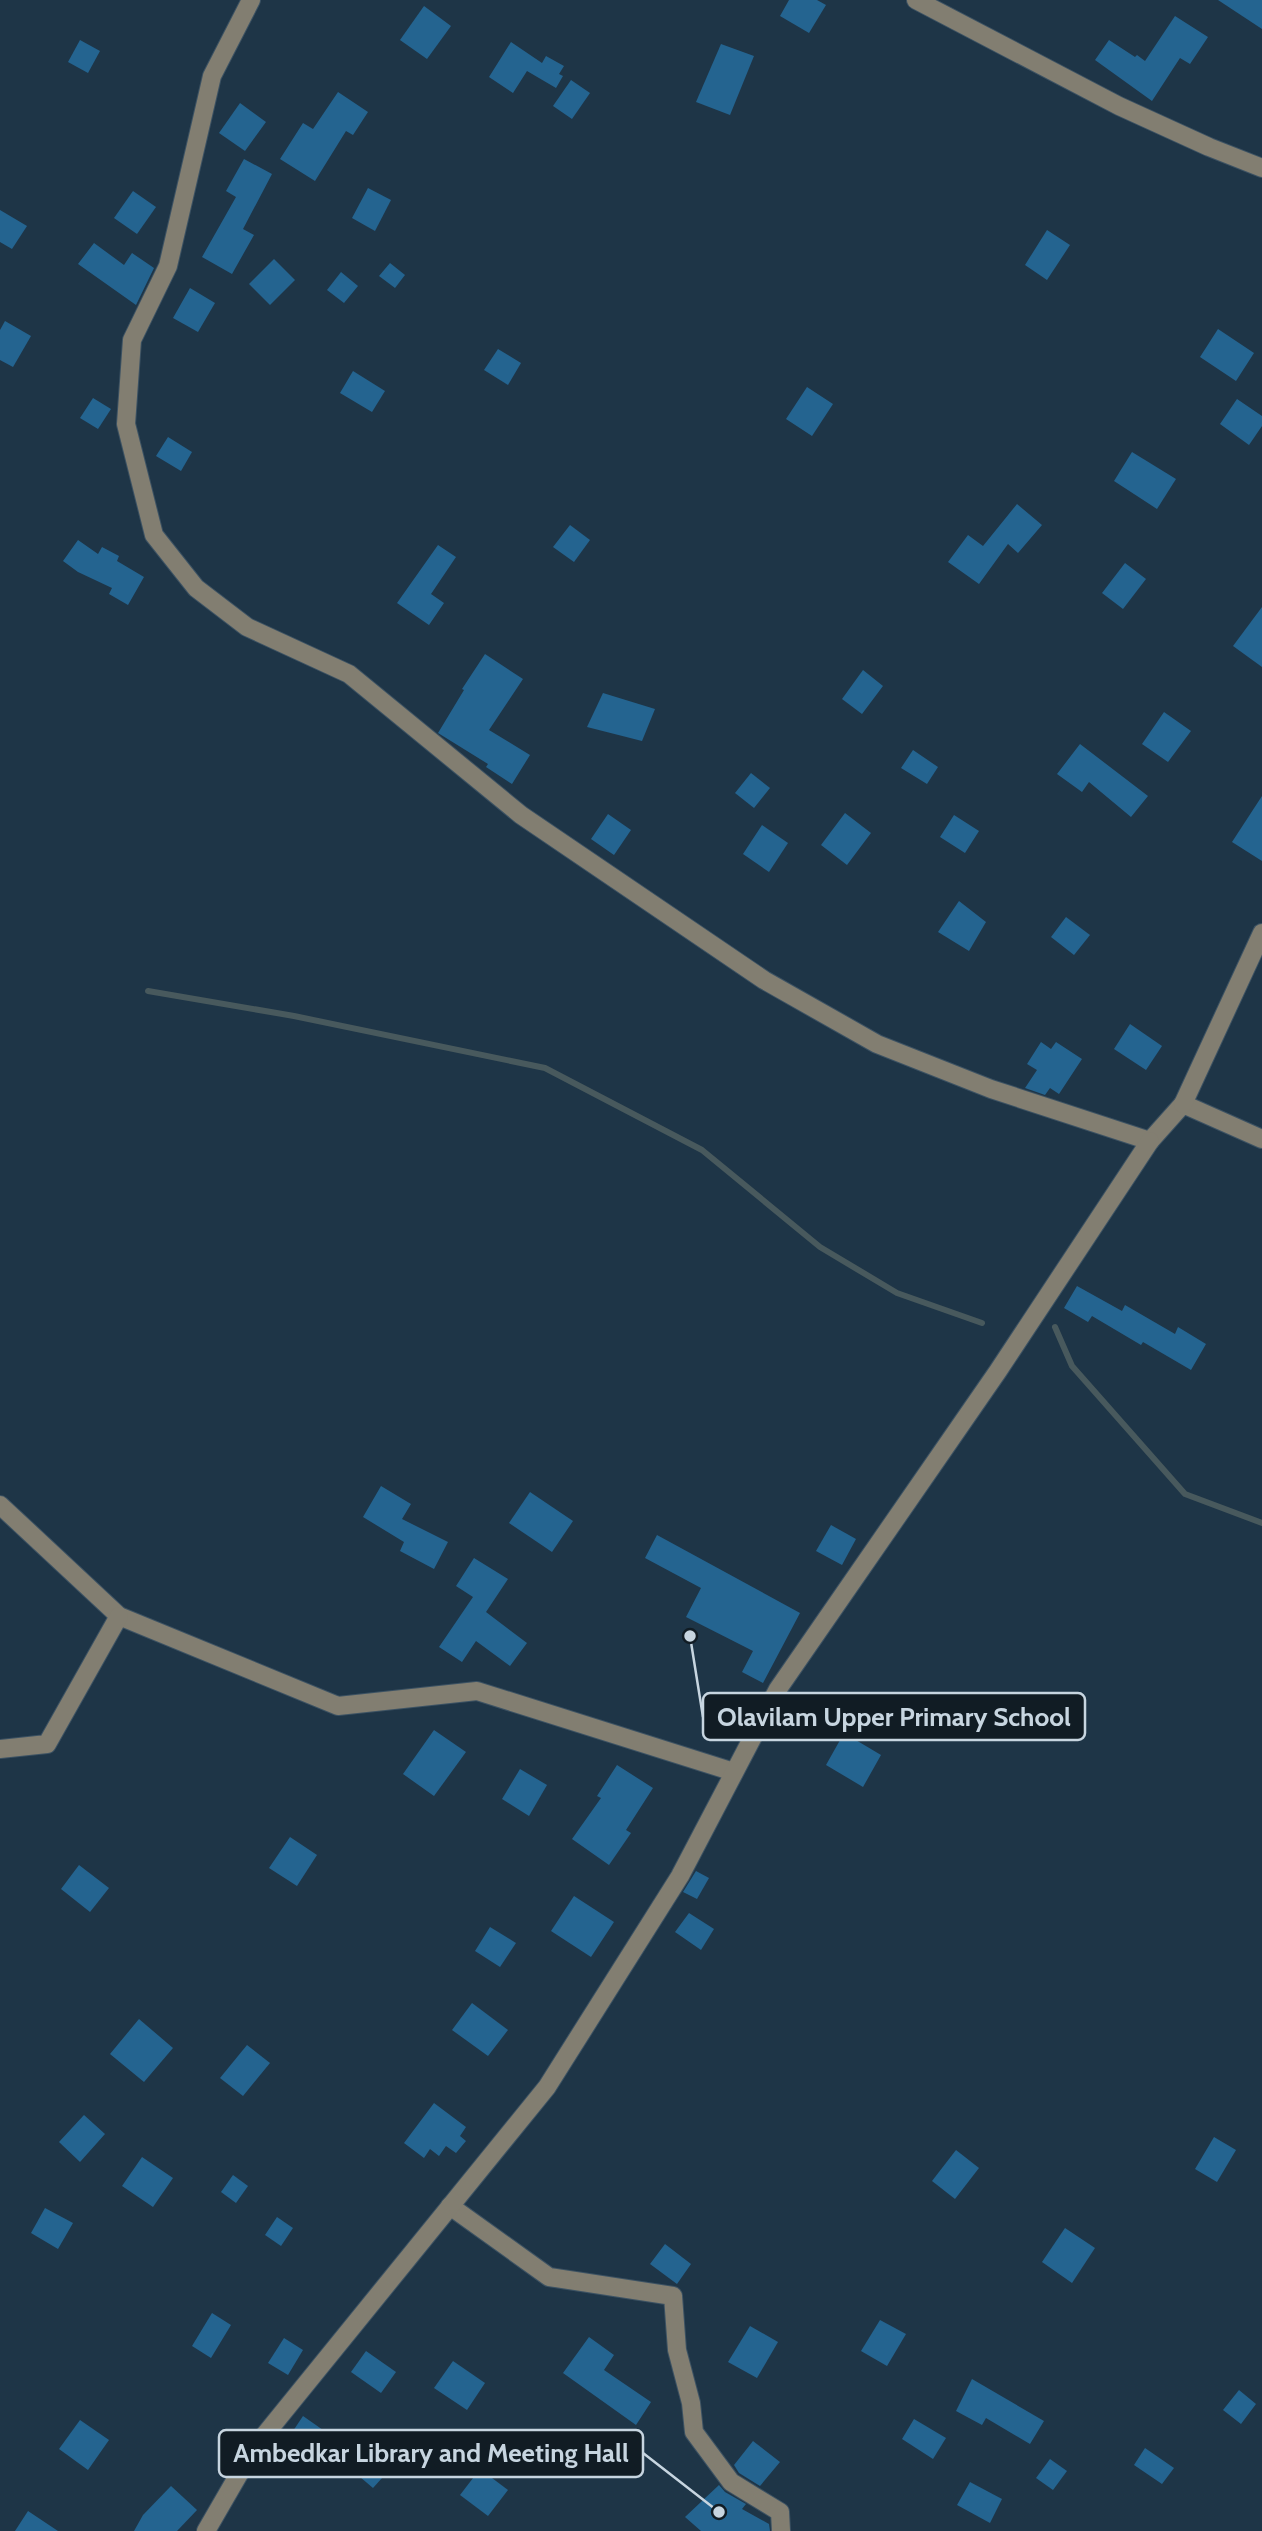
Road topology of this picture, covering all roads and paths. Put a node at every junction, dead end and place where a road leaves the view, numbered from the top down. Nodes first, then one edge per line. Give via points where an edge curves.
1 (251, 0) edge
2 (916, 0) edge
3 (1262, 168) edge
4 (1262, 933) edge
5 (1184, 1104) junction
6 (1262, 1139) edge
7 (1150, 1141) junction
8 (0, 1505) edge
9 (119, 1616) junction
10 (0, 1749) edge
11 (734, 1772) junction
12 (450, 2206) junction
13 (206, 2531) edge
14 (781, 2531) edge

1 - 7 street via 212,76 168,266 132,341 126,424 154,535 196,588 247,627 349,674 521,816 764,980 877,1044
2 - 3 street via 1119,106
4 - 5 street
5 - 6 street
5 - 7 street
7 - 11 street via 778,1689
8 - 9 street
9 - 10 street via 47,1744
9 - 11 street via 338,1706 477,1691
11 - 12 street via 680,1876 547,2087
12 - 13 street via 254,2448
12 - 14 street via 549,2277 673,2295 677,2350 694,2432 731,2482 780,2512

